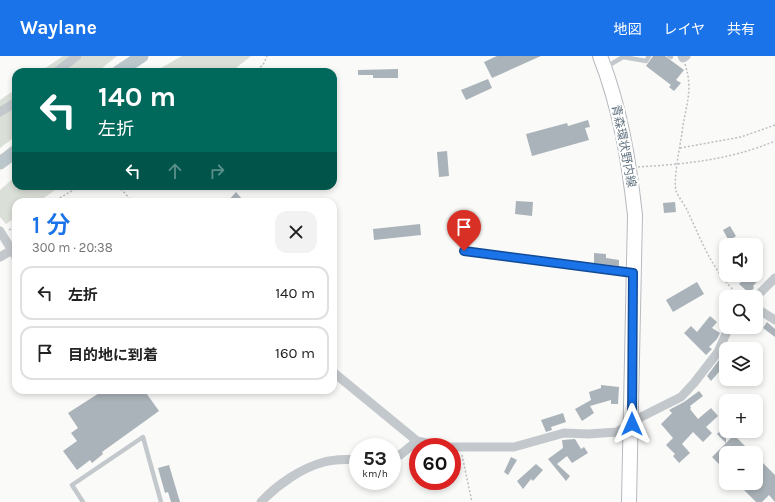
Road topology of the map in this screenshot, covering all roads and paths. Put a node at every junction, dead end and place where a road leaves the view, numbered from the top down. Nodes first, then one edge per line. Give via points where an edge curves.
1 (77, 56) edge
2 (267, 56) edge
3 (649, 56) edge
4 (684, 56) edge
5 (603, 62) edge
6 (61, 68) edge
7 (259, 68) edge
8 (12, 104) edge
9 (0, 112) edge
10 (775, 125) edge
11 (775, 141) edge
12 (680, 148) junction
13 (678, 164) junction
14 (630, 168) junction
15 (73, 190) edge
16 (122, 190) edge
17 (60, 198) edge
18 (129, 198) edge
19 (0, 231) edge
20 (12, 251) edge
21 (464, 251) dead end
22 (12, 254) edge
23 (0, 257) edge
24 (633, 273) junction
25 (775, 278) edge
26 (733, 290) edge
27 (763, 290) edge
28 (763, 312) edge
29 (775, 320) edge
30 (726, 334) edge
31 (337, 375) edge
32 (632, 424) junction
33 (413, 438) edge
34 (409, 448) edge
35 (461, 448) edge
36 (401, 454) edge
37 (349, 460) edge
38 (461, 465) edge
39 (83, 502) edge
40 (162, 502) edge
41 (261, 502) edge
42 (472, 502) edge
43 (629, 502) edge

1 - 6 street
2 - 7 path
3 - 5 lane via 646,61 623,57
4 - 12 path via 690,85
5 - 14 main road, 青森環状野内線 via 615,100
8 - 9 street
10 - 12 path via 740,137
11 - 13 path via 737,155
12 - 13 path
13 - 14 path
13 - 26 path via 676,190 700,242 726,284
14 - 24 main road, 青森環状野内線 via 635,215
15 - 17 path
16 - 18 path
19 - 20 street
21 - 24 lane
22 - 23 street
24 - 32 main road, 青森環状野内線
25 - 27 street
28 - 29 street
30 - 32 street via 718,352 681,397
31 - 33 street
32 - 35 street via 618,432 564,433 514,447
32 - 43 main road, 青森環状野内線
34 - 36 street
37 - 41 street via 324,462 310,468 285,482
38 - 42 path
39 - 40 lane via 72,485 143,437

